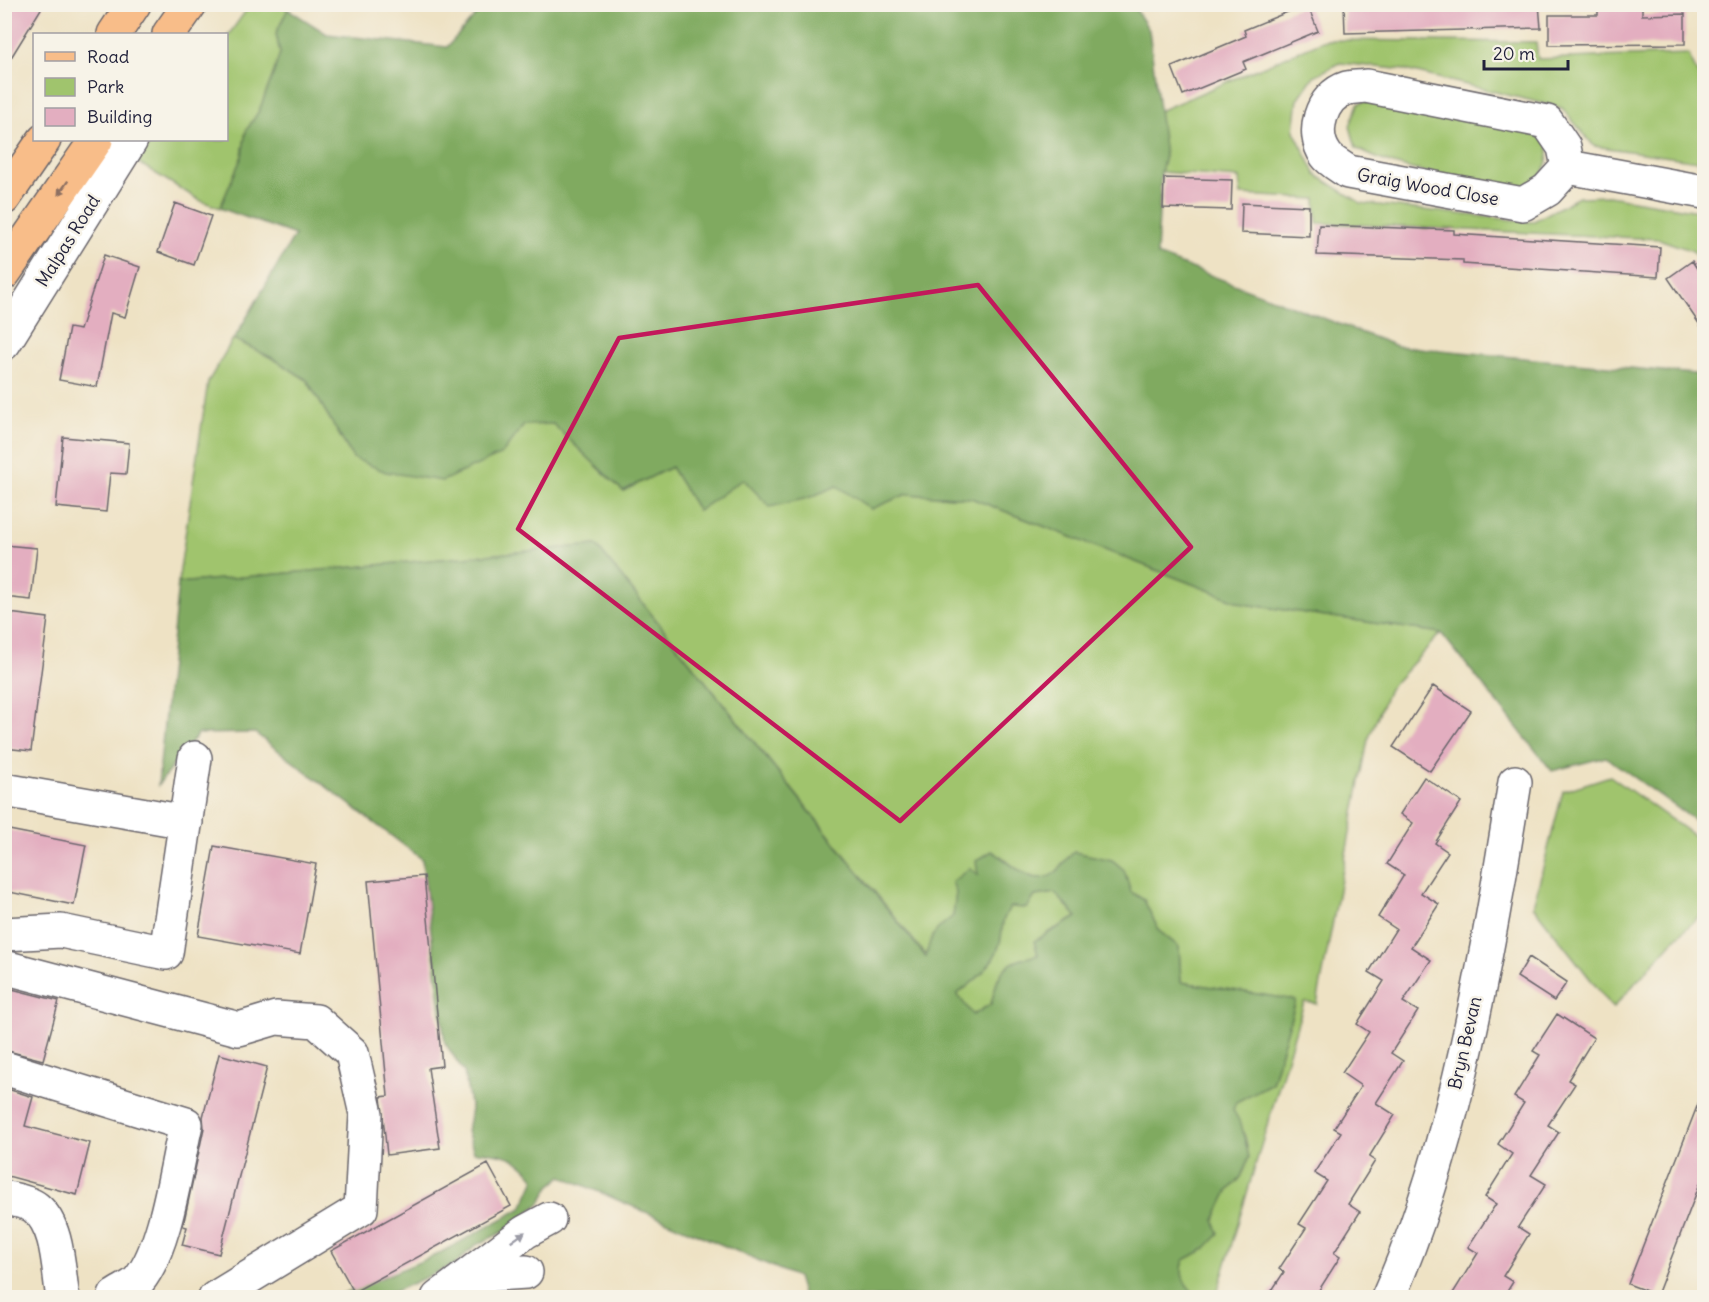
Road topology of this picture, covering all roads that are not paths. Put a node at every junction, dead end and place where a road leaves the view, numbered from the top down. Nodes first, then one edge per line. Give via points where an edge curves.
1 (134, 4) edge
2 (190, 4) edge
3 (115, 33) edge
4 (170, 33) edge
5 (43, 141) edge
6 (95, 141) edge
7 (130, 141) edge
8 (1568, 167) junction
9 (1704, 192) edge
10 (4, 198) edge
11 (4, 273) edge
12 (4, 343) edge
13 (195, 758) dead end
14 (1515, 782) dead end
15 (4, 790) edge
16 (186, 822) junction
17 (4, 934) edge
18 (4, 967) edge
19 (4, 1068) edge
20 (4, 1197) edge
21 (549, 1219) dead end
22 (526, 1272) dead end
23 (465, 1276) junction
24 (62, 1294) edge
25 (117, 1297) edge
26 (215, 1298) edge
27 (438, 1298) edge
28 (1388, 1298) edge

1 - 3 main road
2 - 4 main road
5 - 10 main road
6 -> 11 main road, Malpas Road
7 - 12 street, Malpas Road
8 - 8 street, Graig Wood Close via 1564,147 1547,122 1366,86 1346,88 1332,97 1317,132 1326,155 1348,172 1523,204 1547,190
8 - 9 street
13 - 16 street
14 - 28 street, Bryn Bevan via 1495,907 1467,1039 1440,1147
15 - 16 street
16 - 17 street via 166,953 62,931
18 - 26 street via 239,1029 276,1018 316,1021 352,1053 366,1114 361,1209
19 - 25 street via 186,1124 151,1259 138,1282
20 - 24 street via 35,1206 47,1222 58,1260
23 -> 21 street
22 - 23 street
23 - 27 street
24 - 25 street

